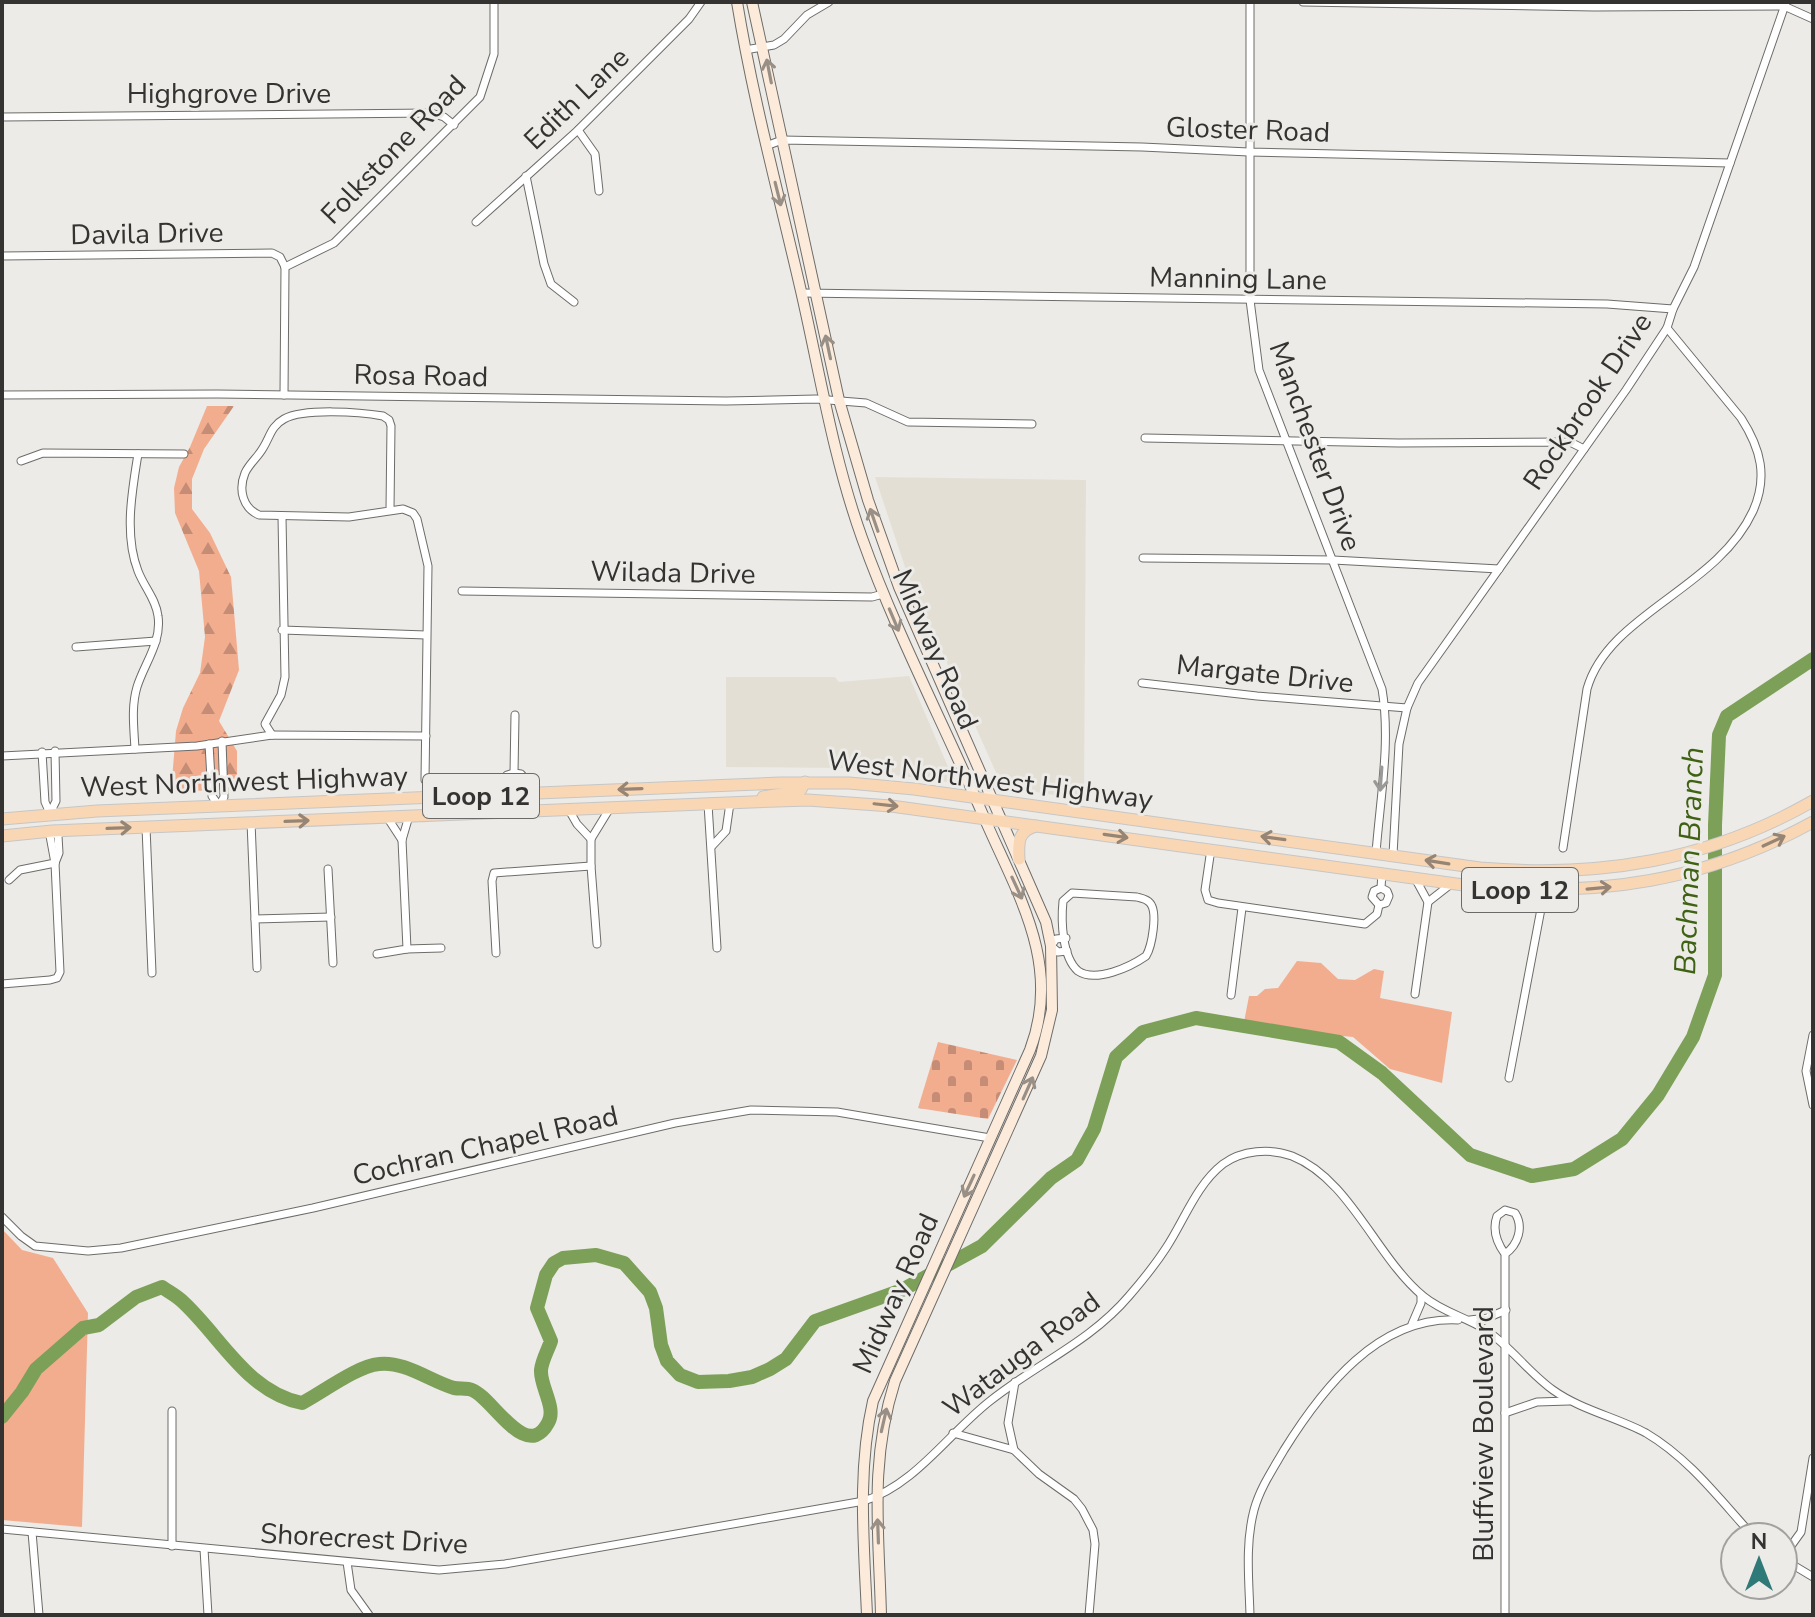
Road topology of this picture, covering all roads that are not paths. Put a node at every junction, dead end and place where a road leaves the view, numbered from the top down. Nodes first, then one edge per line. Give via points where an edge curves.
1 (494, 2) edge
2 (701, 2) edge
3 (737, 2) edge
4 (752, 2) edge
5 (829, 2) edge
6 (1250, 2) edge
7 (1303, 2) edge
8 (1783, 3) edge
9 (1813, 19) edge
10 (764, 46) junction
11 (745, 50) junction
12 (2, 117) edge
13 (454, 125) junction
14 (578, 130) junction
15 (782, 140) junction
16 (766, 146) junction
17 (1249, 152) junction
18 (1730, 163) junction
19 (526, 176) junction
20 (599, 191) dead end
21 (476, 222) dead end
22 (2, 256) edge
23 (285, 267) junction
24 (802, 293) junction
25 (817, 293) junction
26 (1250, 300) junction
27 (574, 302) dead end
28 (1673, 309) junction
29 (1667, 328) junction
30 (2, 395) edge
31 (284, 395) junction
32 (823, 400) junction
33 (839, 400) junction
34 (1032, 424) dead end
35 (1145, 438) dead end
36 (1286, 442) junction
37 (1584, 449) junction
38 (138, 454) junction
39 (184, 454) dead end
40 (21, 461) dead end
41 (390, 509) junction
42 (282, 517) junction
43 (1143, 558) dead end
44 (1333, 560) junction
45 (1499, 569) junction
46 (899, 587) junction
47 (462, 591) dead end
48 (883, 594) junction
49 (282, 630) junction
50 (426, 635) junction
51 (156, 641) junction
52 (76, 647) dead end
53 (937, 674) junction
54 (921, 681) junction
55 (1142, 683) dead end
56 (1384, 706) junction
57 (1407, 708) junction
58 (515, 715) dead end
59 (272, 735) junction
60 (426, 736) junction
61 (222, 741) junction
62 (209, 744) junction
63 (135, 749) junction
64 (55, 751) junction
65 (42, 752) junction
66 (2, 756) edge
67 (514, 773) junction
68 (425, 780) dead end
69 (805, 782) junction
70 (708, 787) junction
71 (539, 794) junction
72 (488, 796) junction
73 (976, 798) junction
74 (993, 800) junction
75 (1813, 801) edge
76 (751, 802) junction
77 (730, 803) junction
78 (708, 804) junction
79 (219, 806) junction
80 (610, 808) junction
81 (569, 810) junction
82 (50, 813) junction
83 (409, 816) junction
84 (387, 817) junction
85 (984, 817) junction
86 (2, 819) edge
87 (1000, 820) junction
88 (251, 822) junction
89 (1813, 822) edge
90 (219, 824) junction
91 (1039, 825) junction
92 (146, 827) junction
93 (52, 831) junction
94 (2, 836) edge
95 (591, 839) junction
96 (402, 840) junction
97 (712, 846) junction
98 (1563, 848) dead end
99 (1211, 849) junction
100 (1376, 853) junction
101 (1393, 855) junction
102 (1019, 859) junction
103 (55, 863) junction
104 (591, 866) junction
105 (328, 869) dead end
106 (1548, 872) junction
107 (1382, 873) junction
108 (1415, 878) junction
109 (9, 880) dead end
110 (1453, 883) junction
111 (1544, 891) junction
112 (1428, 902) junction
113 (1242, 908) junction
114 (331, 917) junction
115 (255, 919) junction
116 (1066, 938) junction
117 (597, 944) dead end
118 (1051, 946) junction
119 (441, 948) dead end
120 (717, 948) dead end
121 (1037, 948) junction
122 (407, 949) junction
123 (1067, 951) junction
124 (496, 953) dead end
125 (377, 954) dead end
126 (333, 963) dead end
127 (257, 968) dead end
128 (152, 973) dead end
129 (2, 984) edge
130 (1415, 994) dead end
131 (1231, 995) dead end
132 (1813, 1035) edge
133 (1509, 1078) dead end
134 (1813, 1105) edge
135 (990, 1138) junction
136 (1003, 1142) junction
137 (2, 1217) edge
138 (1505, 1254) junction
139 (1421, 1295) junction
140 (1506, 1310) junction
141 (1464, 1320) junction
142 (1412, 1324) junction
143 (1505, 1348) junction
144 (1015, 1382) junction
145 (1570, 1401) junction
146 (172, 1411) dead end
147 (1505, 1413) junction
148 (953, 1433) junction
149 (1014, 1450) junction
150 (1813, 1458) edge
151 (877, 1497) junction
152 (864, 1501) junction
153 (1740, 1521) edge
154 (2, 1529) edge
155 (32, 1532) junction
156 (1799, 1535) edge
157 (172, 1546) junction
158 (204, 1549) junction
159 (347, 1562) junction
160 (39, 1615) edge
161 (208, 1615) edge
162 (369, 1615) edge
163 (867, 1615) edge
164 (881, 1615) edge
165 (1089, 1615) edge
166 (1250, 1615) edge
167 (1505, 1615) edge

1 - 13 street, Folkstone Road via 494,54 487,81
2 - 14 street, Edith Lane
3 - 11 main road, Midway Road
4 - 10 main road, Midway Road
5 - 10 street via 784,39
6 - 17 street, Manchester Drive
7 - 8 street via 1594,7
8 - 9 street
8 - 18 street, Rockbrook Drive
10 - 11 street
15 -> 10 main road, Midway Road
11 - 16 main road, Midway Road
12 - 13 street, Highgrove Drive via 431,113
13 - 23 street, Folkstone Road via 334,243
14 - 19 street, Edith Lane
14 - 20 street via 595,154
15 - 16 street, Gloster Road
15 - 17 street, Gloster Road
15 - 25 main road, Midway Road
16 -> 24 main road, Midway Road
17 - 18 street, Gloster Road
17 - 26 street, Manchester Drive
18 - 28 street, Rockbrook Drive via 1694,267
19 - 21 street, Edith Lane
19 - 27 street via 551,284
22 - 23 street, Davila Drive via 272,253
23 - 31 street
24 - 25 street, Manning Lane
24 - 32 main road, Midway Road
25 - 26 street, Manning Lane
33 -> 25 main road, Midway Road
26 - 28 street, Manning Lane
26 - 36 street, Manchester Drive via 1259,370
28 - 29 street, Rockbrook Drive
29 - 37 street, Rockbrook Drive
29 - 98 street via 1752,434 1762,462 1759,492 1731,547 1600,658 1587,689
30 - 31 street, Rosa Road
31 - 32 street, Rosa Road
32 - 33 street, Rosa Road
32 - 48 main road, Midway Road via 850,501
33 - 34 street, Rosa Road via 866,403 908,422
46 -> 33 main road, Midway Road
35 - 36 street
36 - 37 street via 1570,442
36 - 44 street, Manchester Drive
37 - 45 street, Rockbrook Drive
38 - 39 street
38 - 40 street via 43,453
38 - 51 street via 133,551 158,616
41 - 42 street via 349,517
41 - 42 street via 389,420 369,414 306,413 274,426 243,479 248,510
41 - 50 street via 413,513 419,526 428,566
42 - 49 street
43 - 44 street
44 - 45 street
44 - 56 street, Manchester Drive
45 - 57 street, Rockbrook Drive via 1418,683
46 - 48 main road
46 - 53 main road, Midway Road
47 - 48 street, Wilada Drive
48 -> 54 main road, Midway Road
49 - 50 street
49 - 59 street via 285,677 265,724
50 - 60 street
51 - 52 street
51 - 63 street via 136,689
53 - 54 main road
53 - 74 main road, Midway Road
54 - 73 main road, Midway Road
55 - 56 street, Margate Drive
56 - 57 street
56 -> 100 street
57 - 101 street, Rockbrook Drive via 1398,756
58 - 67 street
59 - 60 street
59 - 61 street
60 - 68 street
61 - 62 street
61 - 79 street via 224,797
62 - 63 street
62 - 79 street via 212,796
63 - 64 street
64 - 65 street
64 - 82 street via 56,801
65 - 66 street
65 - 82 street
67 - 71 street
67 - 72 street
69 - 70 main road, West Northwest Highway / Loop 12
69 - 73 main road, West Northwest Highway / Loop 12
69 - 76 main road via 800,791
70 -> 71 main road, West Northwest Highway / Loop 12
70 - 78 main road
71 - 72 main road, West Northwest Highway / Loop 12
72 - 79 main road, West Northwest Highway / Loop 12
73 - 74 main road, West Northwest Highway / Loop 12
73 - 85 main road, Midway Road
74 - 87 main road, Midway Road
100 -> 74 main road, West Northwest Highway / Loop 12
75 - 106 main road, West Northwest Highway / Loop 12 via 1755,831 1674,857
76 - 77 main road, West Northwest Highway / Loop 12
76 -> 85 main road, West Northwest Highway / Loop 12 via 848,801
77 - 78 main road, West Northwest Highway / Loop 12
77 - 97 street via 726,831
78 - 80 main road, West Northwest Highway / Loop 12
78 - 97 street
79 - 82 main road, West Northwest Highway / Loop 12
79 - 90 main road
80 - 81 main road, West Northwest Highway / Loop 12
80 - 95 street
81 - 83 main road, West Northwest Highway / Loop 12
81 - 95 street
82 - 86 main road, West Northwest Highway / Loop 12
82 - 93 main road
83 - 84 main road, West Northwest Highway / Loop 12
83 - 96 street
88 -> 84 main road, West Northwest Highway / Loop 12
84 - 96 street
85 - 87 main road, West Northwest Highway / Loop 12
85 -> 121 main road, Midway Road via 1026,910
87 - 91 main road, West Northwest Highway / Loop 12
87 - 102 main road, Midway Road
88 - 90 main road, West Northwest Highway / Loop 12
88 - 115 street
111 -> 89 main road, West Northwest Highway / Loop 12 via 1658,879 1733,857
90 - 92 main road, West Northwest Highway / Loop 12
91 -> 99 main road, West Northwest Highway / Loop 12
91 - 102 main road via 1020,836
93 -> 92 main road, West Northwest Highway / Loop 12
92 - 128 street
93 - 94 main road, West Northwest Highway / Loop 12
93 - 103 street
95 - 104 street
96 - 122 street
97 - 120 street
99 - 107 main road, West Northwest Highway / Loop 12
99 - 113 street via 1208,900
100 - 101 main road, West Northwest Highway / Loop 12
100 - 107 main road
106 -> 101 main road, West Northwest Highway / Loop 12
101 - 107 main road
102 - 118 main road, Midway Road
103 - 109 street via 20,870
103 - 129 street via 57,978
104 - 117 street
104 - 124 street via 494,873
105 - 114 street
106 - 111 street
107 - 108 main road, West Northwest Highway / Loop 12
107 - 113 street via 1381,888 1372,894 1379,905 1377,914 1365,924
108 - 110 main road, West Northwest Highway / Loop 12
108 - 112 street
110 - 111 main road, West Northwest Highway / Loop 12
110 - 112 street
111 - 133 street
112 - 130 street
113 - 131 street
114 - 115 street
114 - 126 street
115 - 127 street
116 - 118 street
116 - 123 street
116 - 123 street via 1063,901 1072,893 1137,897 1153,908 1150,950 1139,961 1083,975
118 - 121 main road
118 - 123 street
136 -> 118 main road, Midway Road via 1048,1033
119 - 122 street
121 - 135 main road, Midway Road via 1042,981 1038,1026
122 - 125 street
132 - 134 street via 1806,1071
135 - 136 main road
135 - 137 street, Cochran Chapel Road via 837,1112 751,1110 121,1248 35,1246
135 -> 152 main road, Midway Road via 873,1401 865,1444
151 -> 136 main road, Midway Road via 877,1464 895,1381
138 - 138 street, Bluffview Boulevard via 1494,1226 1505,1210 1515,1213 1520,1225 1515,1244
138 - 140 street, Bluffview Boulevard
139 - 141 street, Watauga Road
139 - 142 street
139 - 144 street, Watauga Road via 1324,1176 1290,1156 1243,1154 1205,1182 1166,1248 1115,1312 1075,1345
140 - 141 street
140 - 143 street, Bluffview Boulevard
141 - 142 street
141 - 143 street, Watauga Road
142 - 166 street via 1330,1383 1263,1486 1250,1529
143 - 145 street, Watauga Road
143 - 147 street, Bluffview Boulevard
144 - 148 street, Watauga Road
144 - 149 street via 1008,1423
145 - 147 street via 1537,1402
145 - 153 street via 1666,1446
146 - 157 street
147 - 167 street, Bluffview Boulevard
148 - 149 street
148 - 151 street, Watauga Road via 903,1481
149 - 165 street via 1074,1499 1093,1530
150 - 156 street
151 - 152 street, Watauga Road
164 -> 151 main road, Midway Road
152 - 159 street, Shorecrest Drive via 476,1567 439,1570
152 - 163 main road, Midway Road
154 - 155 street, Shorecrest Drive
155 - 157 street, Shorecrest Drive
155 - 160 street
157 - 158 street, Shorecrest Drive
158 - 159 street, Shorecrest Drive
158 - 161 street
159 - 162 street via 351,1590

